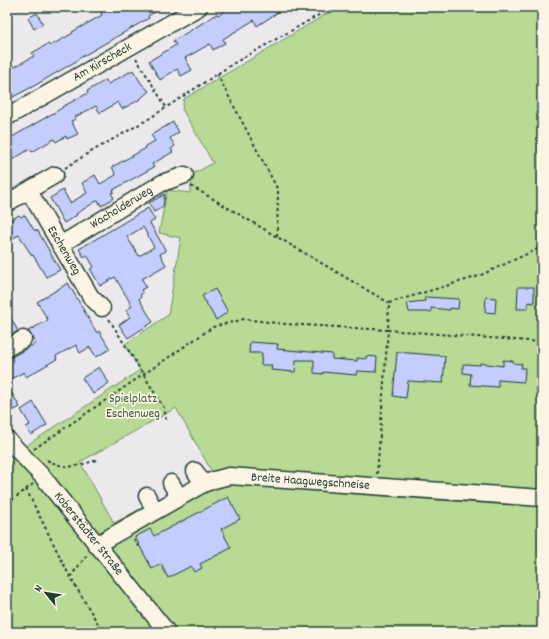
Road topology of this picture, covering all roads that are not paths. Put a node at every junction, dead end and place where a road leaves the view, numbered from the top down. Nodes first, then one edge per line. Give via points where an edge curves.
1 (198, 7) edge
2 (7, 117) edge
3 (55, 175) road end
4 (185, 175) road end
5 (29, 191) junction
6 (7, 203) edge
7 (60, 245) junction
8 (102, 308) road end
9 (24, 339) dead end
10 (7, 348) edge
11 (7, 439) edge
12 (171, 483) dead end
13 (147, 496) dead end
14 (179, 497) junction
15 (542, 498) edge
16 (155, 511) junction
17 (96, 545) junction
18 (166, 632) edge

1 - 2 street, Am Kirscheck
3 - 5 street
4 - 7 street, Wacholderweg via 162,183
5 - 6 street
5 - 7 street, Eschenweg
7 - 8 street, Eschenweg via 91,297
9 - 10 street
11 - 17 street, Koberstädter Straße via 43,477
12 - 14 street
13 - 16 street
14 - 15 street, Breite Haagwegschneise via 199,478 214,480 229,476
14 - 16 street, Breite Haagwegschneise
16 - 17 street, Breite Haagwegschneise
17 - 18 street, Koberstädter Straße

